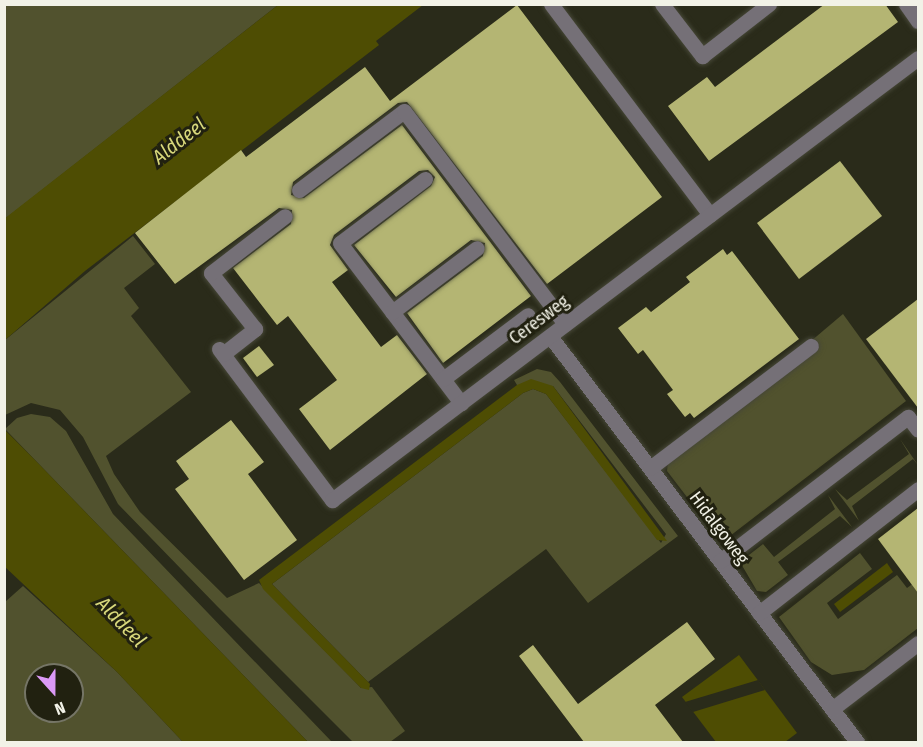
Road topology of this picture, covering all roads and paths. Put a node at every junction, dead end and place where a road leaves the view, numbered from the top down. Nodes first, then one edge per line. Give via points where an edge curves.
1 (551, 4) edge
2 (662, 4) edge
3 (906, 4) edge
4 (760, 7) edge
5 (918, 21) edge
6 (918, 58) edge
7 (425, 179) dead end
8 (299, 190) dead end
9 (285, 216) dead end
10 (710, 216) junction
11 (477, 248) dead end
12 (392, 312) junction
13 (528, 315) dead end
14 (566, 324) junction
15 (550, 336) junction
16 (811, 346) dead end
17 (443, 379) junction
18 (461, 403) junction
19 (918, 430) edge
20 (650, 468) junction
21 (918, 489) edge
22 (720, 561) junction
23 (759, 613) junction
24 (918, 643) edge
25 (832, 709) junction
26 (856, 742) edge

1 - 10 street
2 - 4 street via 702,56
3 - 5 street
6 - 10 street, Ceresweg
7 - 12 street via 340,243
8 - 14 street via 404,111
9 - 18 street, Ceresweg via 211,273 255,329 221,351 332,500
10 - 14 street, Ceresweg
11 - 12 street
12 - 17 street
13 - 17 street
14 - 15 street, Ceresweg
15 - 18 street, Ceresweg
15 - 20 street, Hidalgoweg
16 - 20 street
17 - 18 street
19 - 22 street via 908,417
20 - 22 street, Hidalgoweg
21 - 23 street
22 - 23 street, Hidalgoweg
23 - 25 street, Hidalgoweg
24 - 25 street
25 - 26 street, Hidalgoweg

